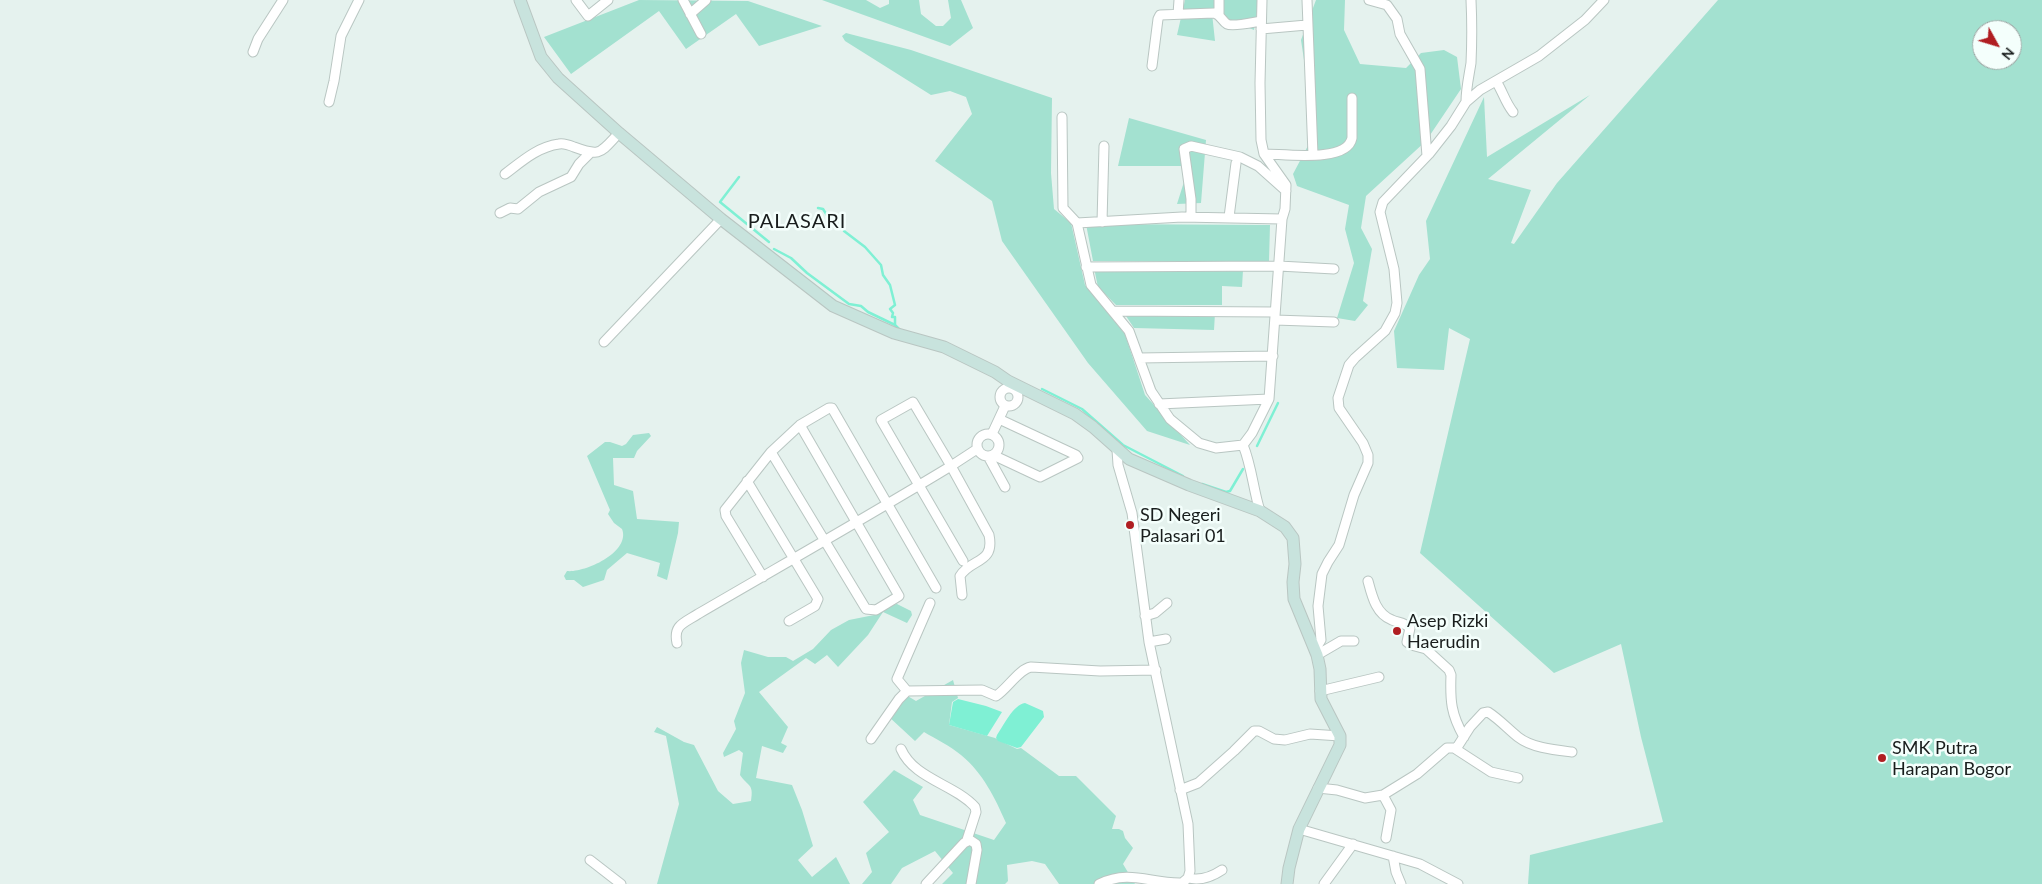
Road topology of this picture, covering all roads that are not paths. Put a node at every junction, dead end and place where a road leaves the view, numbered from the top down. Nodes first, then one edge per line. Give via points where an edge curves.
1 (283, 0) edge
2 (359, 0) edge
3 (520, 0) edge
4 (576, 0) edge
5 (608, 0) edge
6 (683, 0) edge
7 (706, 0) edge
8 (1178, 0) edge
9 (1219, 0) edge
10 (1262, 0) edge
11 (1307, 0) edge
12 (1369, 0) edge
13 (1471, 0) edge
14 (1599, 2) edge
15 (690, 14) junction
16 (1178, 14) junction
17 (1219, 15) junction
18 (1261, 25) junction
19 (1308, 25) junction
20 (701, 34) dead end
21 (253, 52) dead end
22 (1152, 66) dead end
23 (1496, 81) junction
24 (1352, 98) dead end
25 (329, 102) dead end
26 (1466, 102) junction
27 (1513, 112) dead end
28 (1062, 117) dead end
29 (619, 133) junction
30 (1104, 146) dead end
31 (590, 153) junction
32 (1264, 154) junction
33 (1313, 155) junction
34 (1427, 156) junction
35 (1236, 163) dead end
36 (505, 174) dead end
37 (1286, 192) junction
38 (500, 213) dead end
39 (1191, 217) junction
40 (1229, 217) junction
41 (721, 219) junction
42 (1282, 219) junction
43 (1077, 222) junction
44 (1102, 222) junction
45 (1279, 266) junction
46 (1086, 267) junction
47 (1334, 269) dead end
48 (1114, 311) junction
49 (1275, 316) junction
50 (1334, 322) dead end
51 (604, 342) dead end
52 (1273, 356) junction
53 (1139, 358) junction
54 (1015, 387) junction
55 (1269, 398) junction
56 (1159, 404) junction
57 (1005, 406) junction
58 (999, 419) junction
59 (800, 425) junction
60 (992, 434) junction
61 (1243, 445) junction
62 (978, 449) junction
63 (1117, 450) junction
64 (771, 452) junction
65 (991, 455) junction
66 (951, 466) junction
67 (747, 481) junction
68 (920, 485) junction
69 (1005, 487) dead end
70 (889, 504) junction
71 (1260, 511) junction
72 (856, 522) junction
73 (825, 541) junction
74 (794, 559) junction
75 (963, 561) dead end
76 (763, 577) junction
77 (1368, 581) dead end
78 (936, 588) dead end
79 (962, 595) dead end
80 (930, 603) dead end
81 (1167, 603) dead end
82 (1145, 616) junction
83 (789, 621) dead end
84 (1166, 639) dead end
85 (1354, 641) dead end
86 (677, 642) dead end
87 (1149, 642) junction
88 (1316, 653) junction
89 (1156, 670) junction
90 (1379, 678) dead end
91 (908, 691) junction
92 (1320, 691) junction
93 (1340, 736) junction
94 (1464, 737) junction
95 (871, 739) dead end
96 (901, 749) dead end
97 (1456, 749) junction
98 (1572, 752) dead end
99 (1518, 778) dead end
100 (1318, 788) junction
101 (1180, 790) junction
102 (1382, 795) junction
103 (1299, 829) junction
104 (1386, 838) dead end
105 (967, 840) junction
106 (1353, 844) junction
107 (1393, 856) junction
108 (590, 860) dead end
109 (1222, 870) dead end
110 (1193, 880) edge
111 (621, 884) edge
112 (926, 884) edge
113 (971, 884) edge
114 (1099, 884) edge
115 (1174, 884) edge
116 (1287, 884) edge
117 (1324, 884) edge
118 (1401, 884) edge
119 (1458, 884) edge

1 - 21 street
2 - 25 street via 342,36
3 - 29 main road via 542,57 558,78
4 - 5 street via 588,16
6 - 15 street
7 - 15 street
8 - 16 street
9 - 17 street
10 - 18 street
11 - 19 street
12 - 34 street via 1387,5 1420,69
13 - 26 street via 1473,26
14 - 23 street via 1585,20 1539,56
15 - 20 street
16 - 17 street
16 - 22 street via 1158,18
17 - 18 street via 1231,25
18 - 19 street
18 - 32 street via 1261,140
19 - 33 street
23 - 26 street
23 - 27 street
24 - 33 street via 1351,144 1337,153
26 - 34 street
28 - 43 street via 1063,208
29 - 31 street via 601,152
29 - 41 main road
30 - 44 street
31 - 36 street via 567,144 556,144 531,154
31 - 38 street via 567,180 539,192 518,209 510,208
32 - 33 street
32 - 37 street via 1284,182
34 - 88 street via 1388,195 1380,209 1394,269 1397,303 1385,331 1350,366 1338,398 1339,408 1368,455 1368,463 1354,495 1339,545 1322,574 1318,606 1321,640
35 - 40 street
37 - 39 street via 1258,166 1240,157 1191,146 1184,149
37 - 42 street
39 - 40 street
39 - 44 street
40 - 42 street
41 - 51 street
41 - 54 main road via 833,306 894,333 944,348
42 - 45 street
43 - 44 street
43 - 46 street
45 - 46 street
45 - 47 street
45 - 49 street
46 - 48 street via 1091,285
48 - 49 street
48 - 53 street via 1129,331
49 - 50 street
49 - 52 street
52 - 53 street
52 - 55 street
53 - 56 street
54 - 57 street via 1017,403
54 - 57 street via 1001,392
54 - 63 main road via 1075,414
55 - 56 street
55 - 61 street via 1252,434
56 - 61 street via 1182,431 1199,444 1216,448
57 - 58 street
58 - 60 street
58 - 65 street via 1078,458 1040,477
59 - 64 street
59 - 70 street via 832,408
59 - 72 street
60 - 62 street via 981,436 977,442
60 - 65 street via 999,445
61 - 71 street
62 - 65 street via 982,455
62 - 66 street
63 - 71 main road via 1141,465
63 - 82 street via 1118,465 1132,513
64 - 67 street
64 - 73 street
65 - 69 street
66 - 68 street
66 - 68 street via 913,402 882,420
66 - 79 street via 991,541 985,558 960,576
67 - 74 street
67 - 76 street via 725,510
68 - 70 street
68 - 75 street
70 - 72 street
70 - 78 street
71 - 88 main road via 1285,527 1293,538 1294,599
72 - 73 street
72 - 73 street via 899,596 876,610 866,609
73 - 74 street
74 - 76 street
74 - 83 street via 818,599 814,606
76 - 86 street via 677,628
77 - 94 street via 1375,605 1391,620 1404,622 1410,628 1407,642 1426,649 1449,670 1450,706
80 - 91 street via 897,679
81 - 82 street via 1155,613
82 - 87 street
84 - 87 street
85 - 88 street via 1341,641
87 - 89 street
88 - 92 main road
89 - 91 street via 1031,667 1024,668 996,696 982,690
89 - 101 street
90 - 92 street
91 - 95 street
92 - 93 main road via 1327,713
93 - 100 main road via 1337,754
93 - 101 street via 1310,734 1285,740 1254,731 1198,783
94 - 97 street
94 - 98 street via 1482,713 1488,712 1529,743
96 - 105 street via 904,757 916,768 975,807
97 - 99 street via 1491,772
97 - 102 street via 1447,748 1417,774
100 - 102 street via 1364,798
100 - 103 main road
101 - 110 street via 1188,824
102 - 104 street via 1391,810
103 - 106 street
103 - 116 main road
105 - 112 street
105 - 113 street via 974,842 977,850
106 - 107 street
106 - 117 street
107 - 118 street
107 - 119 street via 1420,864
108 - 111 street
109 - 110 street via 1213,876
110 - 115 street
114 - 115 street via 1124,876

